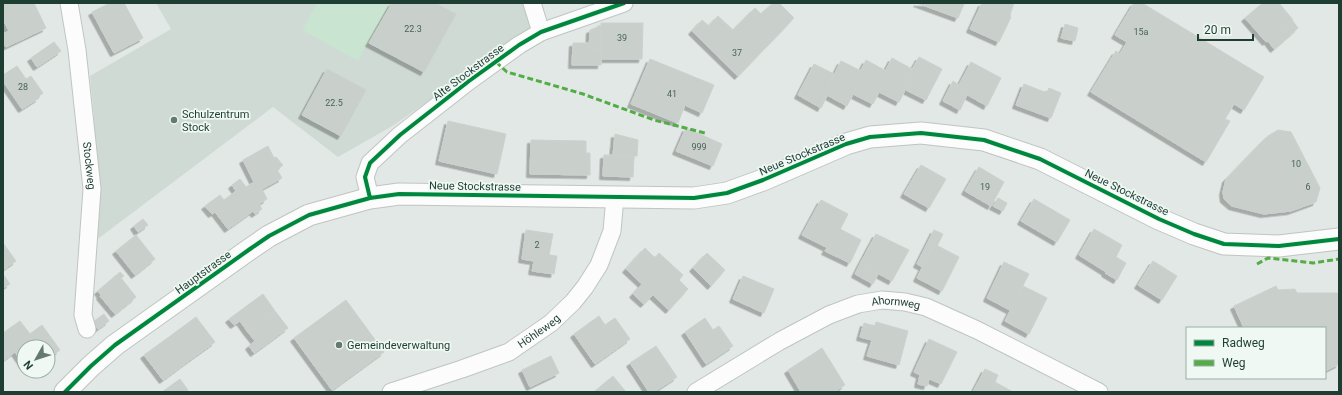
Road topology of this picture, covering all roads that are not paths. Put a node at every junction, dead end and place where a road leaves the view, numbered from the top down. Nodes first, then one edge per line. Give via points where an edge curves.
1 (69, 3) edge
2 (532, 3) edge
3 (624, 3) edge
4 (541, 32) junction
5 (615, 197) junction
6 (370, 198) junction
7 (1339, 238) edge
8 (87, 328) dead end
9 (65, 392) edge
10 (391, 392) edge
11 (696, 392) edge
12 (1099, 392) edge

1 - 8 street, Stockweg via 77,50 92,189 83,315
2 - 4 street
3 - 4 street, Alte Stockstrasse
4 - 6 street, Alte Stockstrasse via 466,84 400,135 370,162 365,177
5 - 6 street, Neue Stockstrasse via 400,194
5 - 7 street, Neue Stockstrasse via 694,198 727,193 846,144 870,137 921,133 984,140 1040,159 1159,219 1224,244 1279,246
5 - 10 street, Höhleweg via 612,232 599,265 586,287 551,323 509,352
6 - 9 street, Hauptstrasse via 310,214 270,236 115,345
11 - 12 street, Ahornweg via 780,341 829,315 858,304 882,300 926,307

